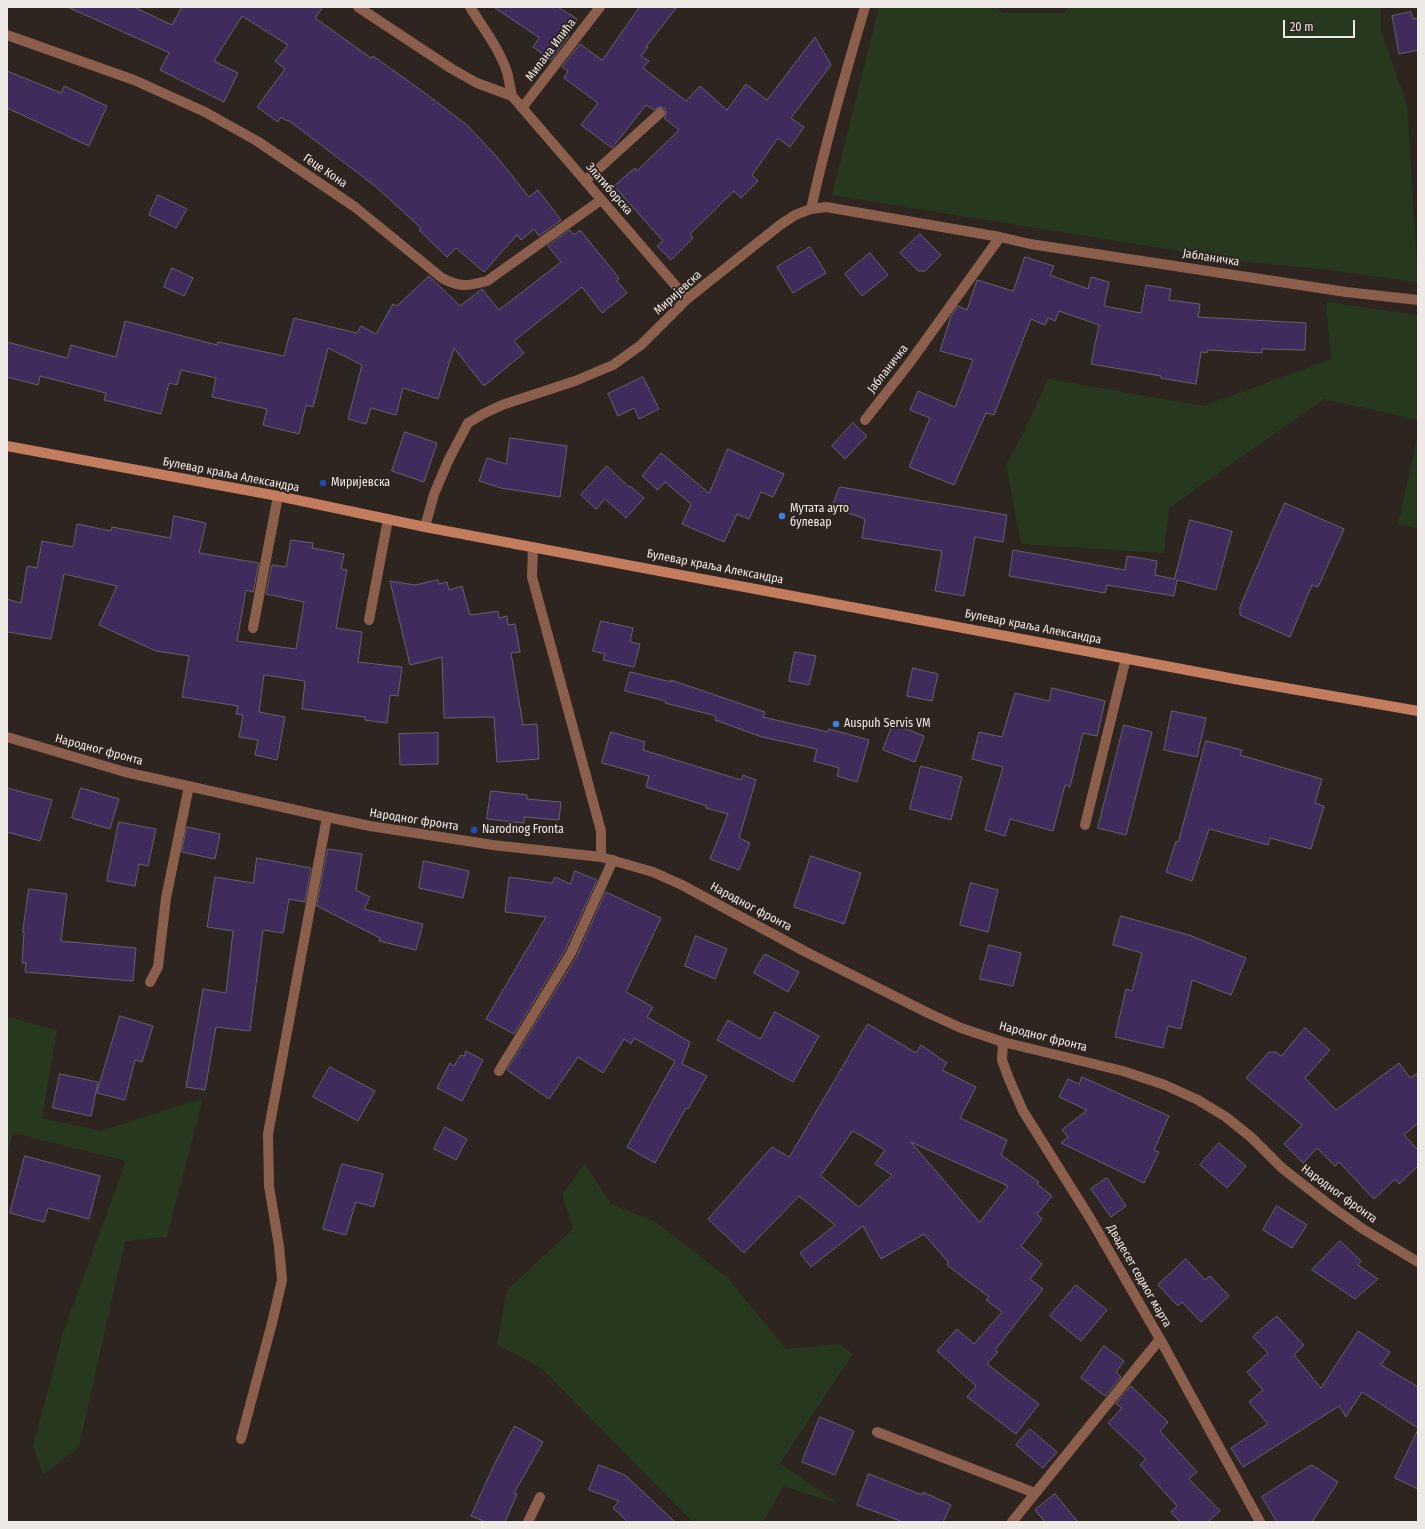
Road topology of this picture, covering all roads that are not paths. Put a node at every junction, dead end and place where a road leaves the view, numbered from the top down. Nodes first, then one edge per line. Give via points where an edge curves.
1 (358, 7) edge
2 (470, 7) edge
3 (600, 7) edge
4 (865, 7) edge
5 (7, 35) edge
6 (512, 96) junction
7 (522, 108) junction
8 (660, 113) dead end
9 (584, 181) junction
10 (601, 200) junction
11 (811, 209) junction
12 (1000, 237) junction
13 (687, 299) junction
14 (1418, 300) edge
15 (865, 420) dead end
16 (7, 446) edge
17 (278, 496) junction
18 (388, 519) junction
19 (425, 526) junction
20 (533, 547) junction
21 (369, 620) dead end
22 (253, 628) dead end
23 (1126, 658) junction
24 (1418, 711) edge
25 (7, 736) edge
26 (189, 786) junction
27 (327, 817) junction
28 (1084, 825) dead end
29 (601, 857) junction
30 (613, 860) junction
31 (150, 982) dead end
32 (1003, 1042) junction
33 (499, 1071) dead end
34 (1418, 1262) edge
35 (1160, 1339) junction
36 (878, 1432) dead end
37 (241, 1440) dead end
38 (1035, 1493) junction
39 (540, 1497) dead end
40 (528, 1522) edge
41 (1012, 1522) edge
42 (1260, 1522) edge

1 - 6 street, Златиборска via 452,69 477,83
2 - 6 street, Златиборска via 502,60
3 - 7 street, Милана Илића
4 - 11 street via 846,69
5 - 10 street, Геце Кона via 134,80 205,112 257,141 355,207 442,278 456,285 470,286 487,281
6 - 7 street, Златиборска
7 - 9 street, Златиборска
8 - 9 street
9 - 10 street, Златиборска
10 - 13 street, Златиборска
11 - 12 street, Јабланичка via 826,207
11 - 13 street, Миријевска via 795,215 780,225
12 - 14 street, Јабланичка via 1030,244 1224,274
12 - 15 street, Јабланичка
13 - 19 street, Миријевска via 641,345 613,365 502,405 468,422 448,459
16 - 17 main road, Булевар краља Александра
17 - 18 main road, Булевар краља Александра
17 - 22 street
18 - 19 main road, Булевар краља Александра
18 - 21 street
19 - 20 main road, Булевар краља Александра
20 - 23 main road, Булевар краља Александра
20 - 29 street via 532,577 600,831
23 - 24 main road, Булевар краља Александра
23 - 28 street
25 - 26 street, Народног фронта via 125,772
26 - 27 street, Народног фронта
26 - 31 street via 166,898 158,967
27 - 29 street, Народног фронта via 493,845
27 - 37 street via 268,1134 269,1186 282,1280
29 - 30 street, Народног фронта
30 - 32 street, Народног фронта via 653,872 682,885 806,952 928,1013 961,1028
30 - 33 street via 571,953
32 - 34 street, Народног фронта via 1123,1071 1165,1085 1198,1100 1226,1117 1282,1168 1332,1207
32 - 35 street, Двадесет седмог марта via 1002,1060 1023,1111 1090,1218
35 - 38 street
35 - 42 street, Двадесет седмог марта
36 - 38 street
38 - 41 street
39 - 40 street

